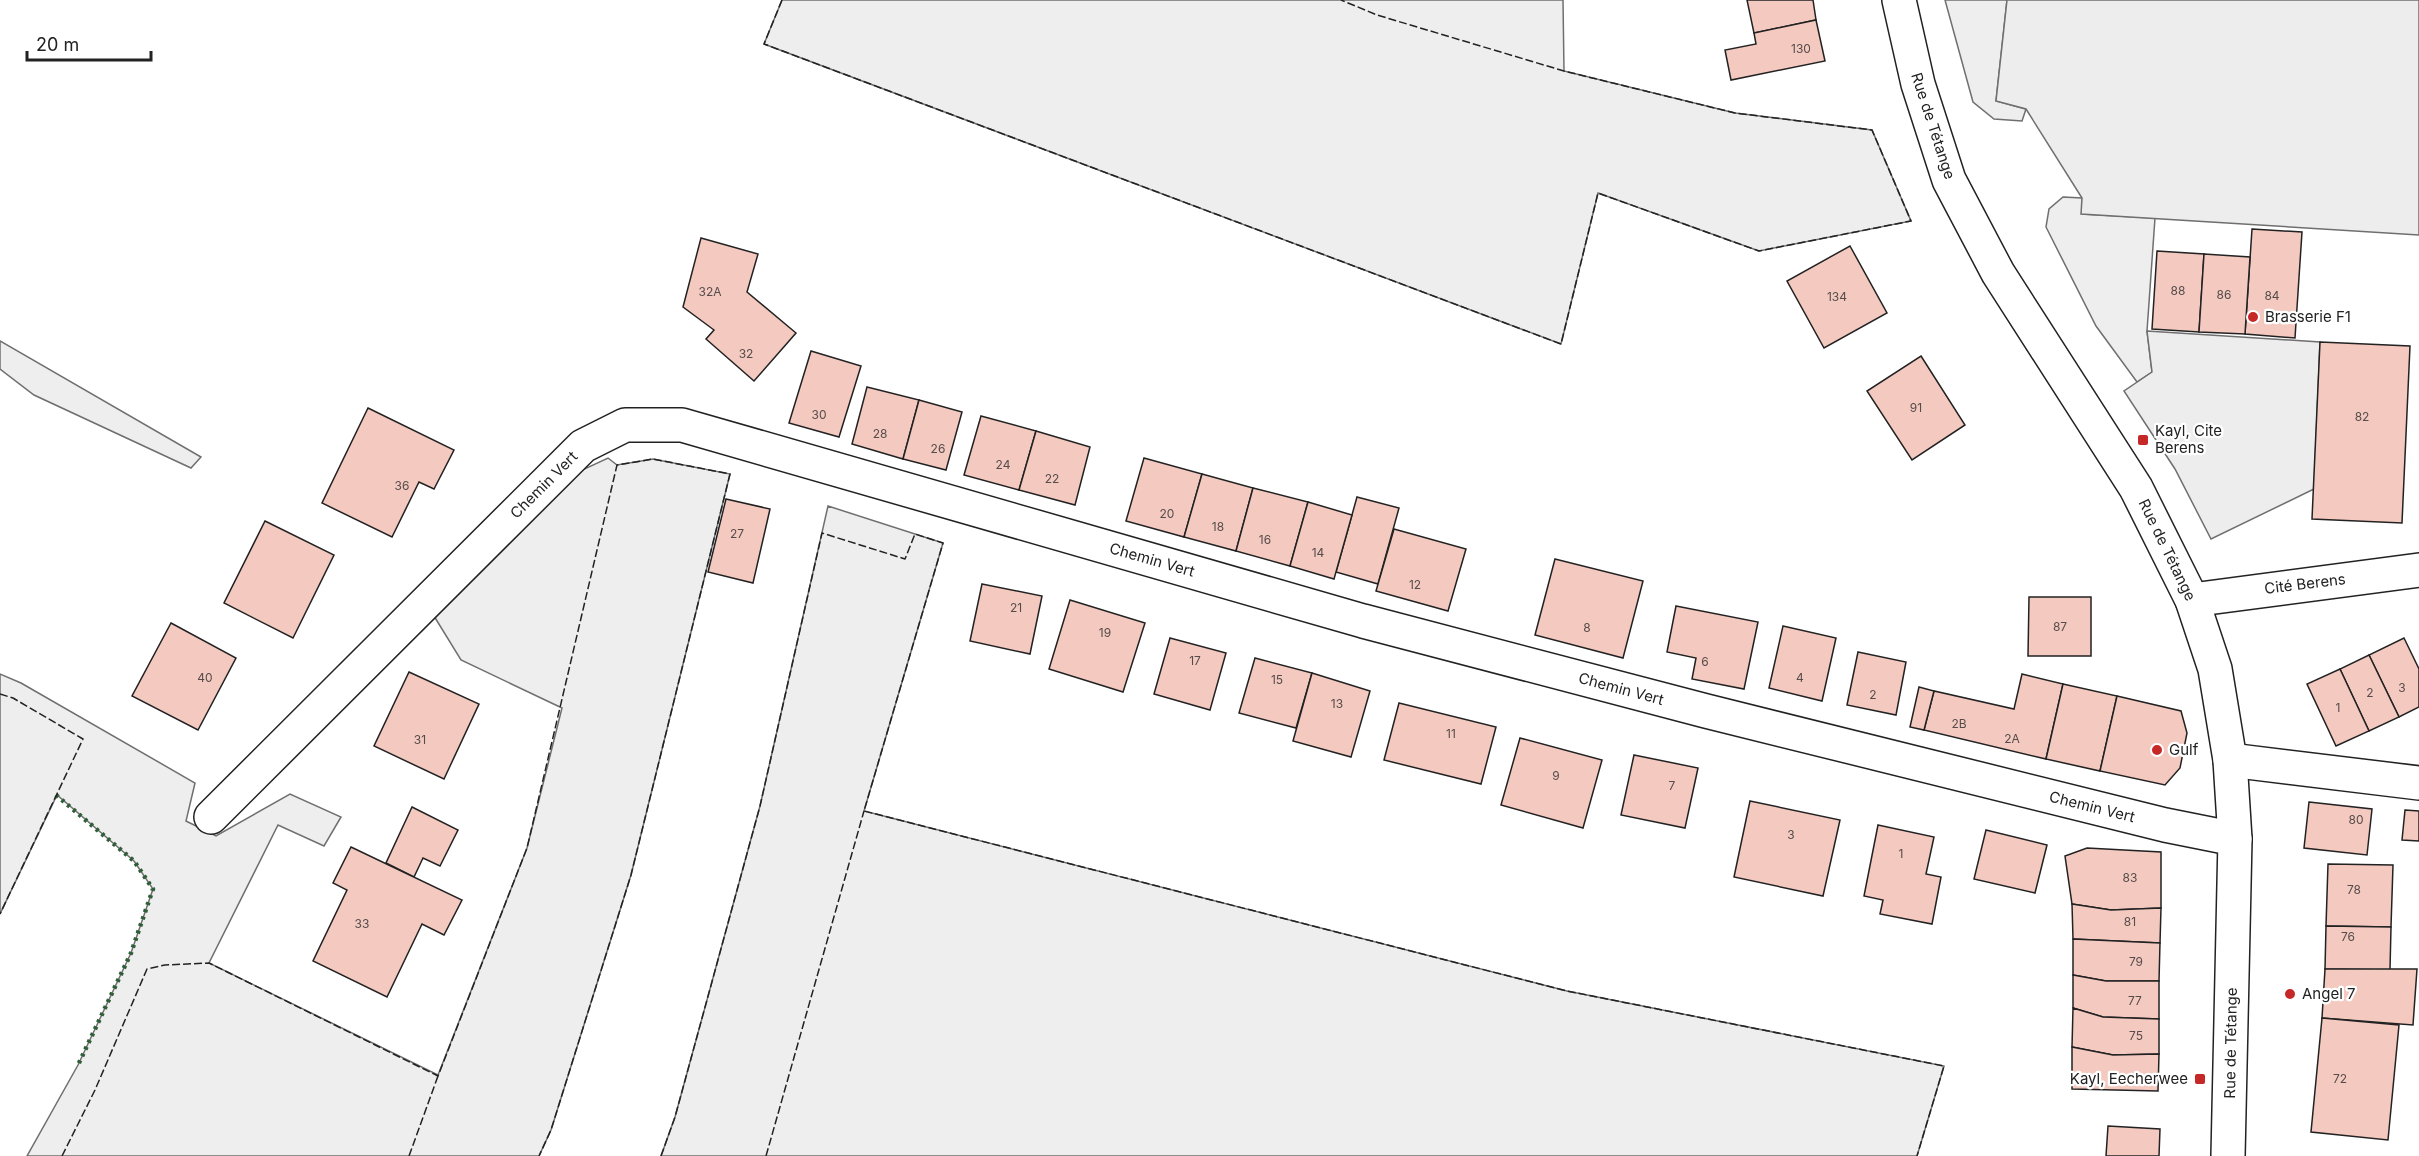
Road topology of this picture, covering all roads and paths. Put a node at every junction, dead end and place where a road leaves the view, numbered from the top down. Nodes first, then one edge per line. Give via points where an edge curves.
1 (1899, 0) edge
2 (2419, 570) edge
3 (2192, 600) junction
4 (2230, 760) junction
5 (2419, 783) edge
6 (211, 817) dead end
7 (2235, 839) junction
8 (2228, 1156) edge

1 - 3 street, Rue de Tétange via 1918,84 1950,180 1998,273 2136,488
2 - 3 street, Cité Berens
3 - 4 street, Rue de Tétange via 2215,669
4 - 5 street
4 - 7 street, Rue de Tétange
6 - 7 street, Chemin Vert via 583,446 625,425 682,425 1363,621 1718,714
7 - 8 street, Rue de Tétange

